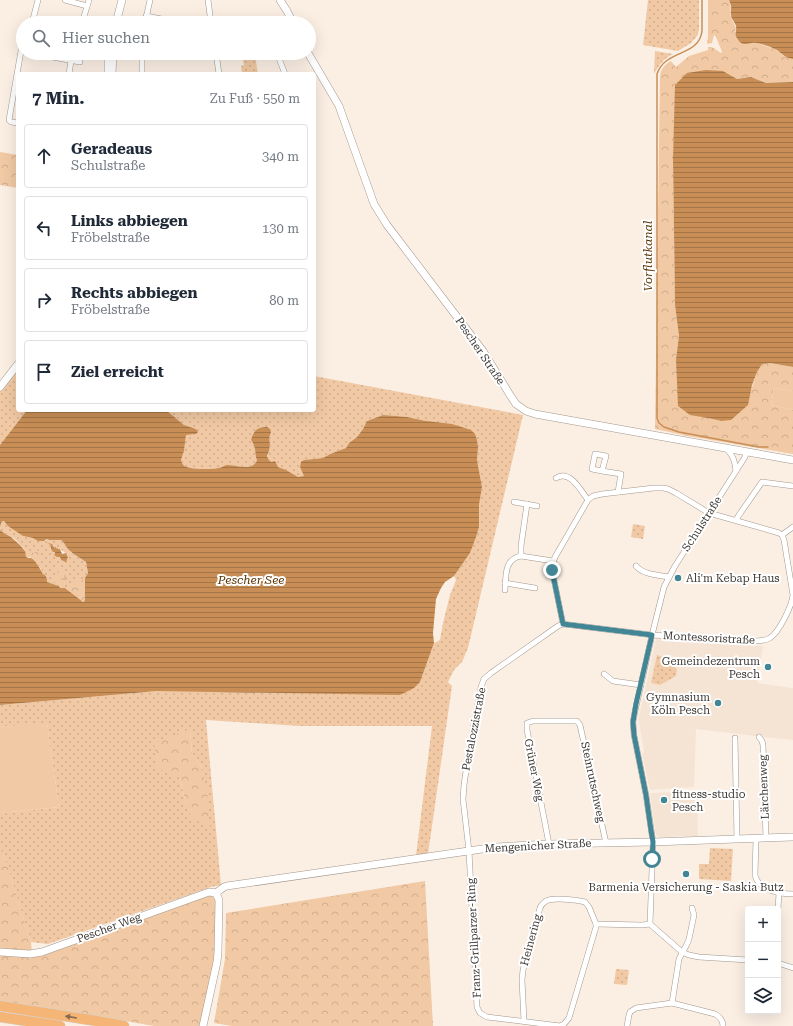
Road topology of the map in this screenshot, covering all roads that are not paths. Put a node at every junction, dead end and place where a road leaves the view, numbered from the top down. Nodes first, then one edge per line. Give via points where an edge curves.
1 (38, 0) edge
2 (65, 0) edge
3 (89, 0) edge
4 (122, 0) edge
5 (150, 0) edge
6 (208, 0) edge
7 (280, 0) edge
8 (87, 6) junction
9 (34, 16) edge
10 (84, 16) edge
11 (118, 16) edge
12 (146, 16) edge
13 (210, 16) edge
14 (290, 16) edge
15 (20, 60) edge
16 (67, 60) edge
17 (107, 60) edge
18 (112, 60) edge
19 (142, 60) edge
20 (217, 60) edge
21 (280, 60) edge
22 (312, 60) edge
23 (72, 61) junction
24 (80, 62) dead end
25 (19, 72) edge
26 (69, 72) edge
27 (107, 72) edge
28 (112, 72) edge
29 (142, 72) edge
30 (219, 72) edge
31 (284, 72) edge
32 (16, 96) edge
33 (16, 123) edge
34 (16, 366) edge
35 (0, 386) edge
36 (726, 448) junction
37 (746, 452) junction
38 (793, 460) edge
39 (602, 471) dead end
40 (736, 471) junction
41 (556, 478) dead end
42 (793, 486) edge
43 (618, 492) junction
44 (588, 500) junction
45 (514, 502) dead end
46 (527, 504) junction
47 (537, 506) dead end
48 (709, 513) junction
49 (736, 520) junction
50 (793, 527) edge
51 (782, 536) junction
52 (521, 556) junction
53 (553, 561) junction
54 (636, 566) dead end
55 (669, 577) junction
56 (505, 584) junction
57 (535, 588) dead end
58 (505, 590) dead end
59 (563, 624) junction
60 (652, 635) junction
61 (604, 674) dead end
62 (641, 685) junction
63 (579, 723) joint
64 (759, 737) dead end
65 (735, 738) dead end
66 (793, 837) edge
67 (756, 838) junction
68 (766, 838) junction
69 (737, 839) junction
70 (653, 842) junction
71 (606, 843) junction
72 (549, 844) junction
73 (469, 851) junction
74 (216, 893) junction
75 (779, 893) junction
76 (793, 894) edge
77 (778, 906) edge
78 (692, 908) dead end
79 (596, 924) junction
80 (650, 924) junction
81 (0, 952) edge
82 (682, 952) junction
83 (745, 960) edge
84 (781, 964) edge
85 (793, 968) edge
86 (672, 1003) junction
87 (0, 1006) edge
88 (0, 1017) edge
89 (524, 1021) junction
90 (60, 1026) edge
91 (124, 1026) edge
92 (204, 1026) edge
93 (627, 1026) edge
94 (723, 1026) edge

1 - 9 street
2 - 8 street
3 - 8 street
4 - 11 street
5 - 12 street
6 - 13 street
7 - 14 street
8 - 10 street
15 - 25 street
16 - 23 street
17 - 27 street
18 - 28 street
19 - 29 street
20 - 30 street
21 - 31 street
22 - 36 street, Pescher Straße via 339,106 374,204 387,225 483,351 516,404 535,414
23 - 24 street
23 - 26 street
32 - 33 street via 9,120
34 - 35 street
36 - 37 street, Pescher Straße
36 - 40 street via 732,454
37 - 38 street, Pescher Straße
37 - 40 street, Schulstraße
39 - 43 street via 621,474
40 - 48 street, Schulstraße
41 - 44 street via 570,478
42 - 49 street via 762,482
43 - 44 street via 593,496
43 - 48 street via 668,489
44 - 53 street
45 - 46 street
46 - 47 street
46 - 52 street
48 - 49 street
48 - 55 street, Schulstraße
49 - 51 street
50 - 51 street
51 - 60 street, Montessoristraße via 793,595 789,611 771,638 754,641
52 - 53 street
52 - 56 street via 517,556 507,566
53 - 59 street via 552,570
54 - 55 street via 641,571
55 - 60 street, Schulstraße
56 - 57 street
56 - 58 street
59 - 60 street, Montessoristraße
59 - 73 street, Pestalozzistraße via 491,672 481,686 464,785 463,799
60 - 62 street, Schulstraße
61 - 62 street via 613,680
62 - 70 street, Schulstraße via 633,726
63 - 71 street, Steinrutschweg
63 - 72 street, Grüner Weg via 533,721 526,726
64 - 68 street, Lärchenweg via 763,745
65 - 69 street
66 - 68 street, Mengenicher Straße
67 - 68 street, Mengenicher Straße
67 - 69 street, Mengenicher Straße
67 - 75 street via 756,879 764,887
69 - 70 street, Mengenicher Straße
70 - 71 street, Mengenicher Straße
70 - 80 street
71 - 72 street, Mengenicher Straße
72 - 73 street, Mengenicher Straße via 512,845
73 - 74 street, Mengenicher Straße via 227,886
73 - 89 street, Franz-Grillparzer-Ring via 478,1010 482,1015 490,1017
74 - 81 street, Pescher Weg via 209,892 42,952
74 - 92 street via 219,900 218,952
75 - 76 street
75 - 77 street
78 - 82 street via 694,915 689,939
79 - 80 street
79 - 89 street via 567,1022 560,1026
79 - 89 street, Heinering via 584,902 555,899 547,900 542,905 523,970
80 - 82 street
82 - 83 street via 699,957
82 - 86 street
84 - 85 street
86 - 93 street via 636,1008 630,1012
86 - 94 street via 715,1014 723,1021
91 -> 87 highway
88 - 90 highway

